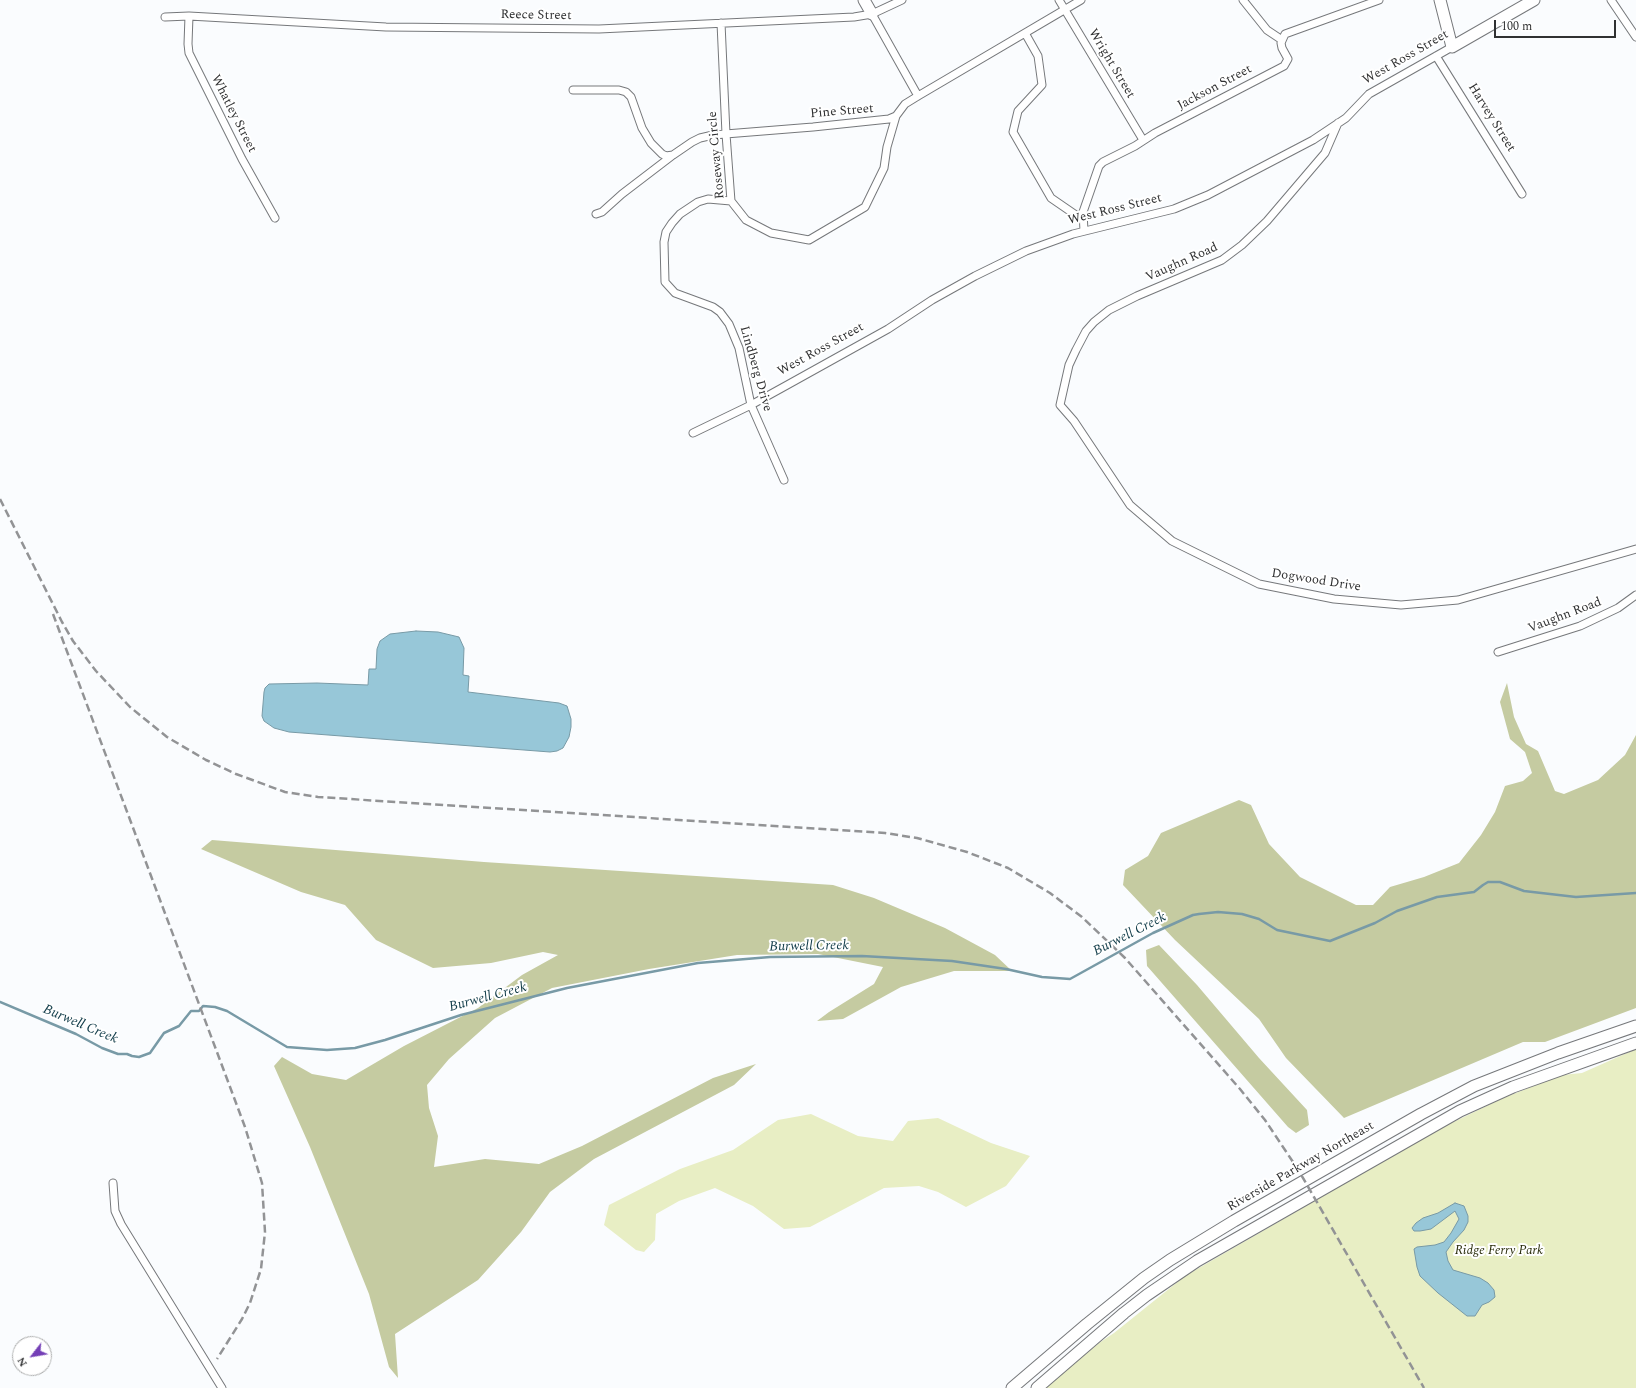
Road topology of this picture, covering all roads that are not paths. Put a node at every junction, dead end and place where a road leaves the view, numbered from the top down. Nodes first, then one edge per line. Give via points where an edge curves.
1 (864, 0) edge
2 (902, 0) edge
3 (1059, 0) edge
4 (1081, 0) edge
5 (1242, 0) edge
6 (1379, 0) edge
7 (1440, 0) edge
8 (1534, 0) edge
9 (1611, 0) edge
10 (1064, 9) junction
11 (872, 14) junction
12 (188, 16) junction
13 (165, 17) dead end
14 (721, 23) junction
15 (1025, 34) junction
16 (1636, 37) edge
17 (1282, 40) junction
18 (1452, 47) junction
19 (1436, 56) junction
20 (573, 90) dead end
21 (918, 96) junction
22 (896, 116) junction
23 (1338, 123) junction
24 (726, 134) junction
25 (1143, 140) junction
26 (673, 155) junction
27 (1522, 194) dead end
28 (731, 201) junction
29 (596, 214) dead end
30 (276, 218) dead end
31 (1083, 220) junction
32 (1084, 231) junction
33 (751, 405) junction
34 (1060, 405) joint
35 (692, 433) dead end
36 (784, 480) dead end
37 (1636, 549) edge
38 (1636, 595) edge
39 (1498, 652) dead end
40 (1636, 1026) edge
41 (1636, 1043) edge
42 (113, 1183) dead end
43 (222, 1388) edge
44 (1012, 1388) edge
45 (1037, 1388) edge

1 - 11 main road
2 - 11 street, Reece Street
3 - 10 street, Wright Street
4 - 10 street
5 - 17 street via 1267,30
6 - 17 street via 1290,31
7 - 18 main road
8 - 18 main road, West Ross Street
9 - 16 street
10 - 15 street
10 - 25 street, Wright Street
11 - 14 street, Reece Street
11 - 21 street
12 - 13 street, Reece Street
12 - 14 street, Reece Street via 386,27 599,29
12 - 30 street, Whatley Street via 189,53
14 - 24 street, Roseway Circle
15 - 21 street
15 - 31 street via 1038,56 1042,85 1018,111 1013,132 1051,198
17 - 25 street, Jackson Street via 1282,48 1288,59 1284,66
18 - 19 street, West Ross Street
19 - 23 street, West Ross Street via 1369,94
19 - 27 street, Harvey Street
20 - 26 street via 626,92 631,97 642,128 651,143 662,154
21 - 22 street via 905,104
22 - 24 street, Pine Street via 873,121
22 - 28 street, Roseway Circle via 884,168 865,207 809,240 771,233 746,220
23 - 32 street, West Ross Street via 1313,140 1190,204
23 - 34 street, Vaughn Road via 1325,153 1267,221 1242,245 1222,260 1137,296 1109,310 1094,322 1086,331 1069,364
24 - 26 street, Pine Street via 700,138
24 - 28 street, Roseway Circle
25 - 31 street, Jackson Street via 1099,166 1083,212
26 - 29 street, Pine Street via 602,212
28 - 33 street, Lindberg Drive via 708,198 680,214 666,232 663,276 675,293 713,307 729,324 739,348
31 - 32 street, Jackson Street
32 - 33 street, West Ross Street via 1044,244 976,276 932,300 888,329
33 - 35 street, West Ross Street
33 - 36 street, Lindberg Drive
34 - 37 street, Dogwood Drive via 1074,421 1130,505 1172,541 1259,584 1334,599 1401,605 1458,600
38 - 39 street, Vaughn Road via 1618,608 1580,626
40 - 44 main road, Riverside Parkway Northeast via 1474,1086 1234,1221 1133,1286
41 - 45 main road via 1513,1088 1460,1111 1197,1261 1124,1313
42 - 43 street via 115,1211 121,1224

